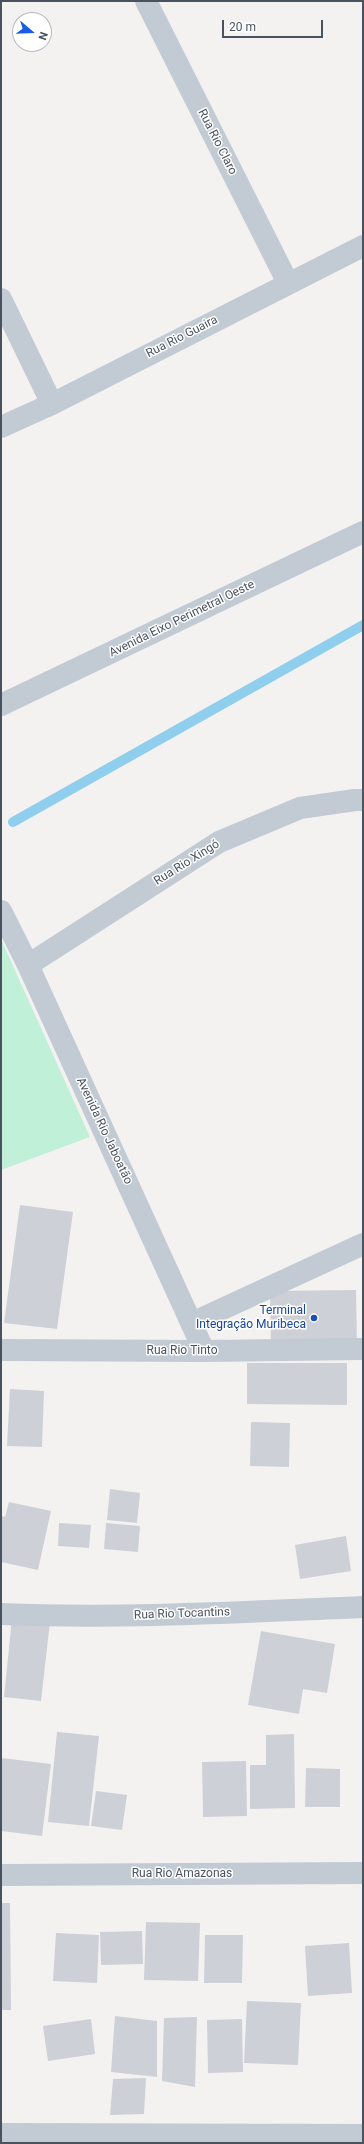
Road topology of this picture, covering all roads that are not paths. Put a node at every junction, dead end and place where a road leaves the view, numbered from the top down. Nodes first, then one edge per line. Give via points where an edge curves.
1 (146, 1) edge
2 (363, 246) edge
3 (288, 283) junction
4 (1, 299) edge
5 (52, 404) junction
6 (1, 427) edge
7 (363, 532) edge
8 (1, 705) edge
9 (363, 800) edge
10 (1, 911) edge
11 (28, 965) junction
12 (363, 1244) edge
13 (192, 1323) junction
14 (363, 1349) edge
15 (1, 1350) edge
16 (204, 1351) junction
17 (363, 1607) edge
18 (1, 1614) edge
19 (363, 1872) edge
20 (1, 1875) edge
21 (1, 2134) edge
22 (349, 2138) edge
23 (86, 2139) edge

1 - 3 street, Rua Rio Claro
2 - 3 street, Rua Rio Guaira
3 - 5 street, Rua Rio Guaira
4 - 5 street
5 - 6 street, Rua Rio Guaira
7 - 8 street, Avenida Eixo Perimetral Oeste
9 - 11 street, Rua Rio Xingó via 300,808 219,842
10 - 11 street, Avenida Rio Jaboatão
11 - 13 street, Avenida Rio Jaboatão
12 - 13 street
13 - 16 street, Avenida Rio Jaboatão
14 - 16 street, Rua Rio Tinto
15 - 16 street, Rua Rio Tinto
17 - 18 street, Rua Rio Tocantins via 186,1615 67,1617
19 - 20 street, Rua Rio Amazonas
21 - 23 street
22 - 23 street

